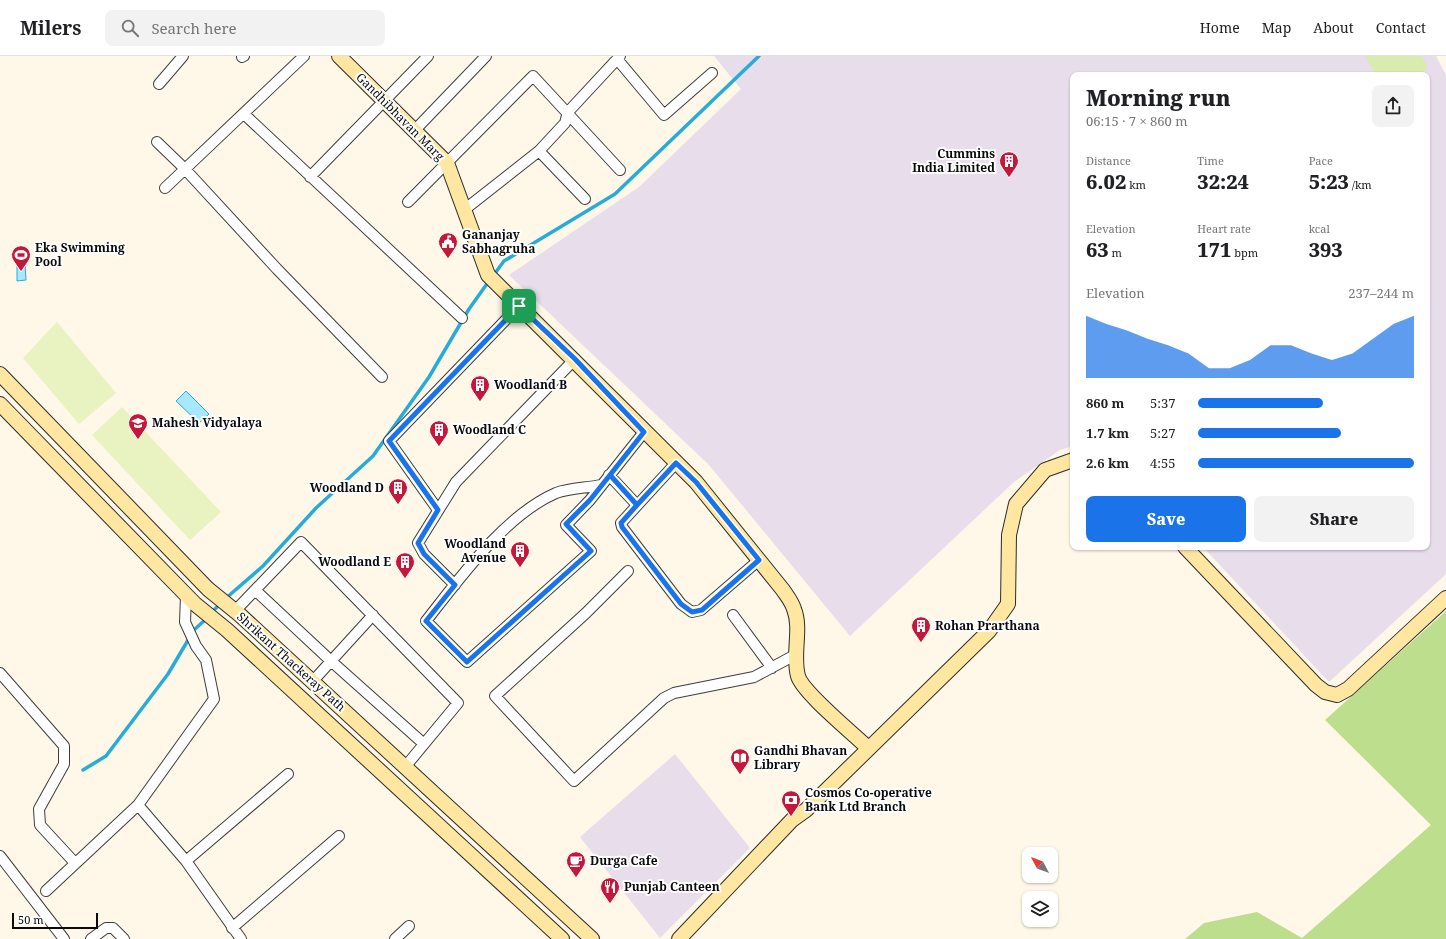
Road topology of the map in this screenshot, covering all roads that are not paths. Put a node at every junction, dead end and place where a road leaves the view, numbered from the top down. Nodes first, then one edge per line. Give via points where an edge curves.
1 (183, 56) edge
2 (304, 56) edge
3 (339, 56) edge
4 (428, 56) edge
5 (486, 56) edge
6 (619, 58) edge
7 (712, 73) dead end
8 (159, 84) dead end
9 (384, 101) junction
10 (568, 112) junction
11 (244, 114) junction
12 (414, 131) junction
13 (157, 142) dead end
14 (539, 151) junction
15 (447, 163) junction
16 (184, 168) junction
17 (620, 170) dead end
18 (310, 177) junction
19 (165, 188) dead end
20 (586, 199) dead end
21 (408, 202) dead end
22 (464, 210) junction
23 (519, 306) junction
24 (462, 318) dead end
25 (575, 359) junction
26 (0, 374) edge
27 (382, 377) dead end
28 (0, 404) edge
29 (644, 432) junction
30 (1070, 461) edge
31 (676, 463) junction
32 (610, 475) junction
33 (601, 485) junction
34 (637, 505) junction
35 (438, 510) junction
36 (1189, 550) edge
37 (759, 560) junction
38 (628, 571) dead end
39 (455, 585) junction
40 (255, 590) junction
41 (1446, 598) edge
42 (191, 600) junction
43 (232, 609) junction
44 (374, 615) junction
45 (733, 615) dead end
46 (795, 655) junction
47 (331, 661) junction
48 (772, 668) junction
49 (0, 673) edge
50 (312, 682) junction
51 (424, 744) junction
52 (868, 748) junction
53 (405, 767) junction
54 (288, 774) dead end
55 (138, 805) junction
56 (339, 836) dead end
57 (0, 856) edge
58 (186, 861) junction
59 (76, 863) junction
60 (46, 891) dead end
61 (410, 926) dead end
62 (232, 928) junction
63 (64, 939) edge
64 (91, 939) edge
65 (124, 939) edge
66 (241, 939) edge
67 (395, 939) edge
68 (562, 939) edge
69 (592, 939) edge
70 (679, 939) edge

1 - 8 street
2 - 11 street
3 - 9 street, Gandhibhavan Marg
4 - 9 street
5 - 12 street
6 - 7 street via 664,115
6 - 10 street
9 - 12 street, Gandhibhavan Marg
9 - 18 street
10 - 14 street via 565,123
10 - 15 street via 533,76
10 - 17 street
11 - 16 street
11 - 18 street
12 - 15 street, Gandhibhavan Marg
13 - 16 street
14 - 20 street
14 - 22 street
15 - 21 street
15 - 22 street, Gandhibhavan Marg
16 - 19 street
16 - 27 street
18 - 24 street
22 - 23 street, Gandhibhavan Marg via 492,278
23 - 25 street, Gandhibhavan Marg
23 - 35 street via 389,441
25 - 29 street, Gandhibhavan Marg
25 - 35 street via 456,482
26 - 43 street, Shrikant Thackeray Path via 208,590
28 - 42 street, Shrikant Thackeray Path
29 - 31 street, Gandhibhavan Marg
29 - 32 street
30 - 52 street via 1045,470 1016,504 1009,535 1008,604 989,631
31 - 34 street
31 - 37 street, Gandhibhavan Marg via 696,482
32 - 33 street
32 - 34 street
33 - 39 street via 557,493 535,506 507,527
33 - 39 street via 566,524 591,551 467,662 426,621
34 - 37 street via 621,523 622,527 681,604 692,612 702,610
35 - 39 street via 418,543 424,554
36 - 41 street via 1316,685 1325,692 1337,695 1348,689
37 - 46 street, Gandhibhavan Marg via 783,590 794,609 797,627
38 - 48 street via 495,696 574,781 664,698 674,693 754,677
40 - 43 street
40 - 44 street via 301,542
40 - 47 street
42 - 55 street via 186,622 196,646 206,660 214,699
42 - 68 street, Shrikant Thackeray Path
43 - 50 street, Shrikant Thackeray Path
44 - 47 street
44 - 51 street via 458,703
45 - 48 street
46 - 48 street
46 - 52 street, Gandhibhavan Marg via 798,677
47 - 50 street
47 - 51 street
49 - 59 street via 64,746 64,764 39,809 40,825
50 - 53 street, Shrikant Thackeray Path
51 - 53 street
52 - 70 street via 806,810 792,820
53 - 69 street, Shrikant Thackeray Path
54 - 58 street
55 - 58 street
55 - 59 street
56 - 62 street
57 - 63 street
58 - 62 street
59 - 60 street
61 - 67 street
62 - 66 street
64 - 65 street via 106,928 113,928

